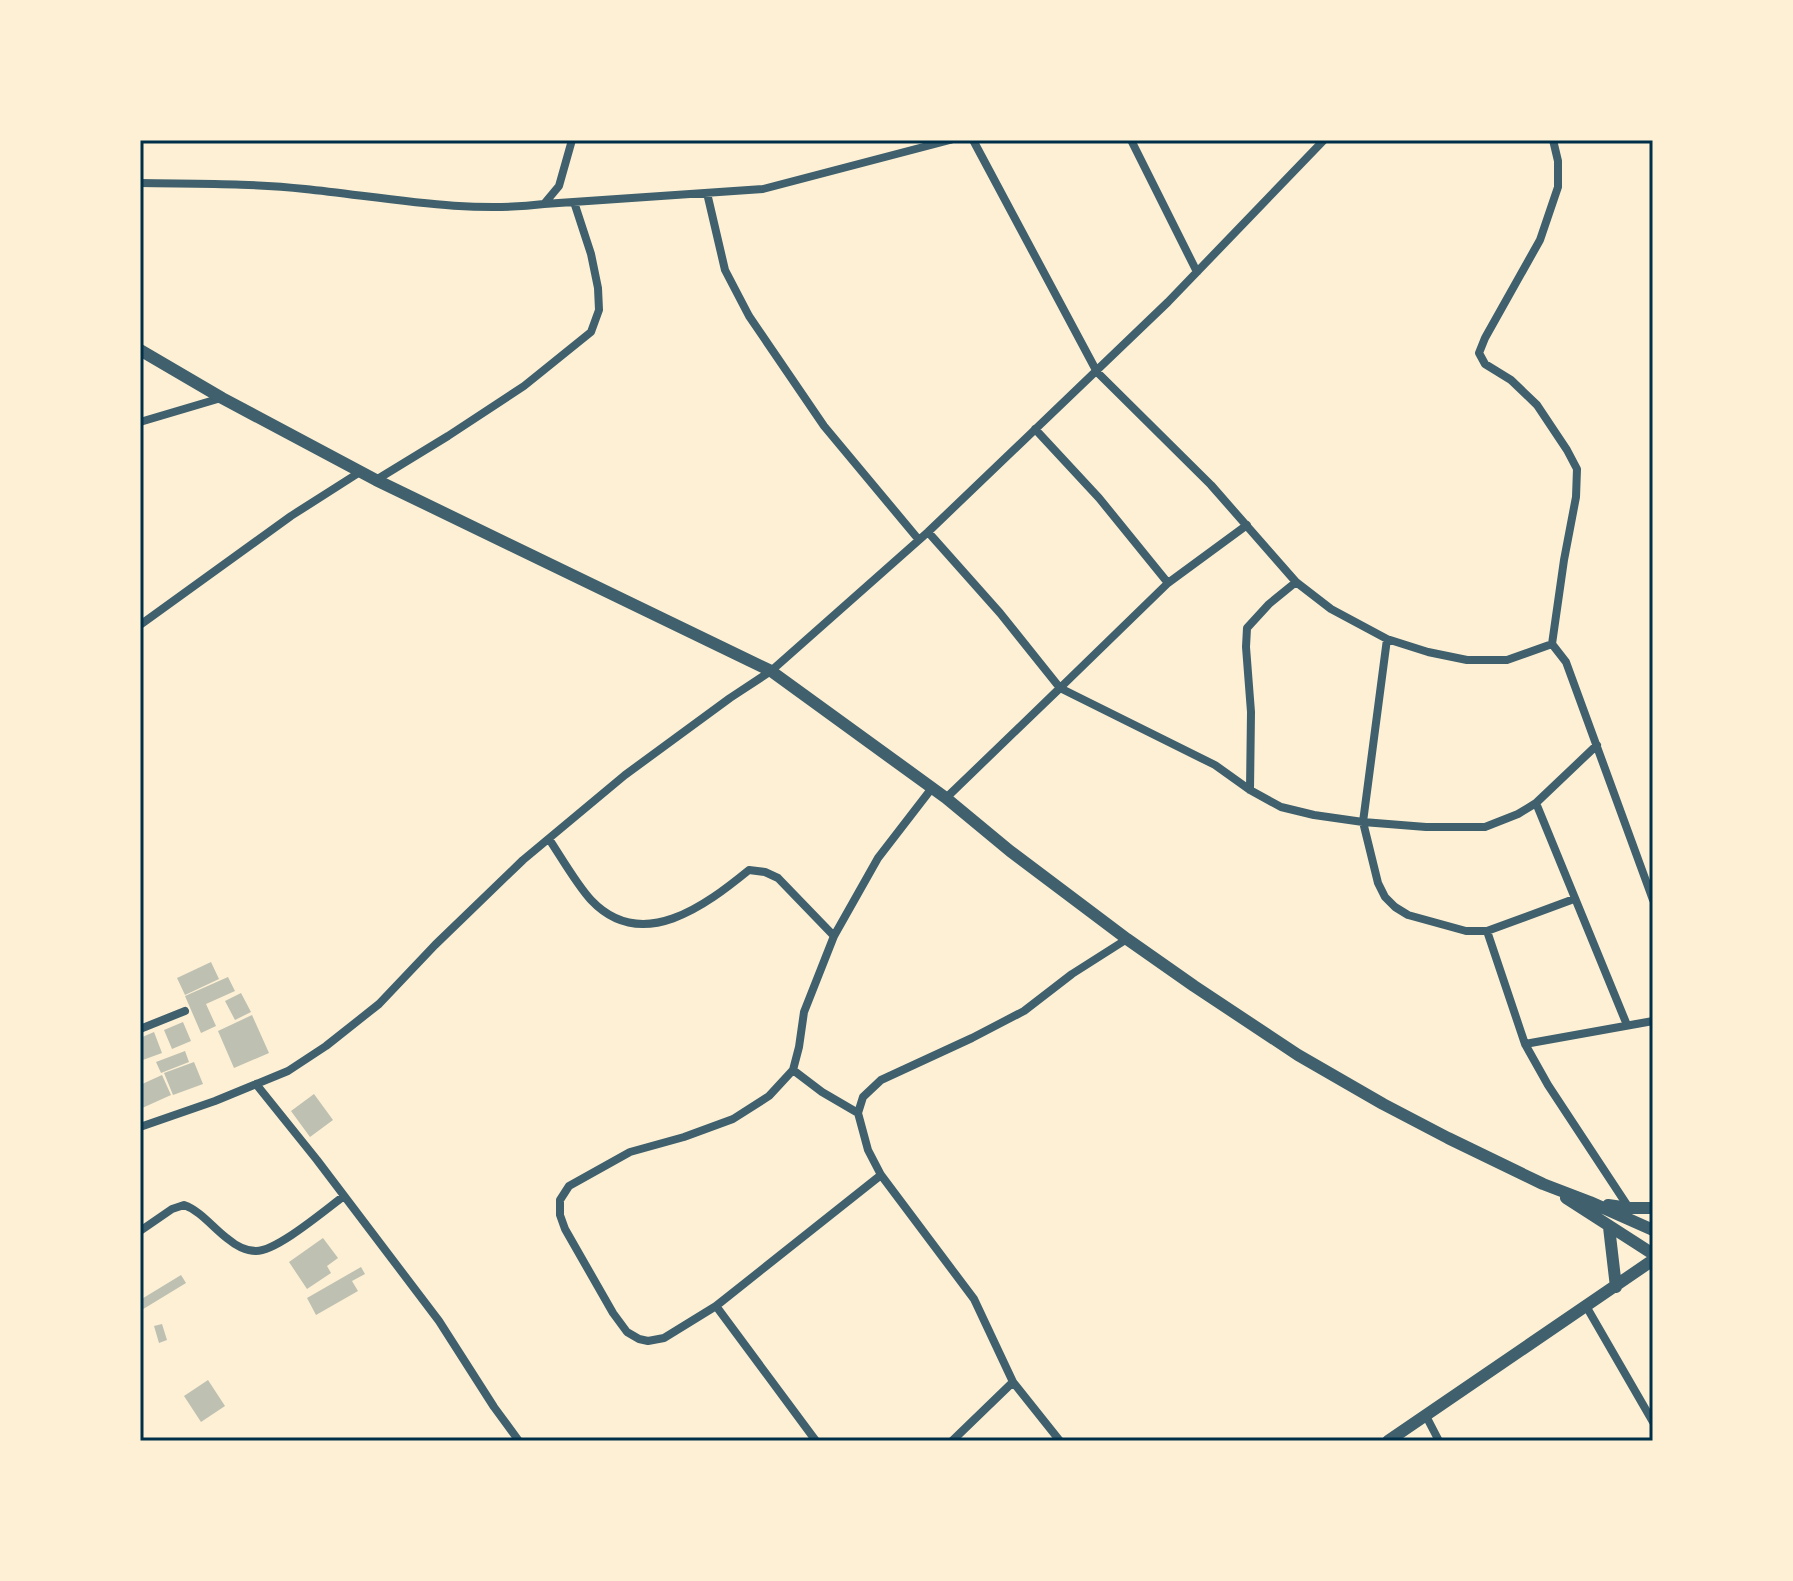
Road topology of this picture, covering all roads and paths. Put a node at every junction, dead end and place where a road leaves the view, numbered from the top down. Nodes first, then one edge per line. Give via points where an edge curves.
1 (572, 140) edge
2 (949, 140) edge
3 (973, 140) edge
4 (1131, 140) edge
5 (1324, 140) edge
6 (1553, 140) edge
7 (140, 183) edge
8 (707, 193) junction
9 (574, 202) junction
10 (544, 204) junction
11 (1197, 272) junction
12 (140, 350) edge
13 (1097, 372) junction
14 (222, 398) junction
15 (140, 422) edge
16 (1035, 429) junction
17 (360, 472) junction
18 (376, 480) junction
19 (1247, 525) junction
20 (928, 532) junction
21 (919, 540) junction
22 (1296, 582) junction
23 (1168, 583) junction
24 (140, 625) edge
25 (1387, 639) junction
26 (1552, 644) junction
27 (771, 671) junction
28 (1060, 688) junction
29 (1597, 745) junction
30 (932, 788) junction
31 (1250, 790) junction
32 (946, 798) junction
33 (1536, 803) junction
34 (1363, 822) junction
35 (549, 839) junction
36 (1574, 899) junction
37 (1653, 900) edge
38 (1487, 931) junction
39 (834, 936) junction
40 (1127, 939) junction
41 (185, 1011) dead end
42 (1653, 1021) edge
43 (1627, 1025) junction
44 (140, 1029) edge
45 (1525, 1044) junction
46 (793, 1070) junction
47 (256, 1084) junction
48 (858, 1113) junction
49 (140, 1127) edge
50 (881, 1175) junction
51 (1543, 1184) junction
52 (344, 1196) junction
53 (1590, 1202) junction
54 (1629, 1208) junction
55 (1653, 1208) edge
56 (1609, 1227) junction
57 (1653, 1230) edge
58 (140, 1231) edge
59 (1653, 1257) edge
60 (1616, 1287) junction
61 (716, 1306) junction
62 (1586, 1306) junction
63 (1013, 1382) junction
64 (1426, 1416) junction
65 (1653, 1422) edge
66 (519, 1441) edge
67 (816, 1441) edge
68 (952, 1441) edge
69 (1060, 1441) edge
70 (1388, 1441) edge
71 (1439, 1441) edge

1 - 10 street via 559,186
2 - 8 street via 763,189
3 - 13 street
4 - 11 street
5 - 11 street
6 - 26 street via 1558,187 1540,240 1479,353 1485,364 1537,405 1577,469
7 - 10 street via 301,188 515,208
8 - 9 street
8 - 21 street via 725,270 749,316 824,426
9 - 10 street
9 - 18 street via 598,288 599,310 591,332 524,386
11 - 13 street
12 - 14 street
13 - 16 street
13 - 19 street
14 - 15 street
14 - 17 street
16 - 20 street
16 - 23 street
17 - 18 street
17 - 24 street
18 - 27 street
19 - 22 street
19 - 23 street
20 - 21 street
20 - 28 street
21 - 27 street
22 - 25 street via 1331,609
22 - 31 street via 1247,628
23 - 28 street
25 - 26 street via 1467,660 1507,660
25 - 34 street
26 - 29 street via 1566,662
27 - 30 street
27 - 35 street via 637,766
28 - 31 street via 1215,765
28 - 32 street
29 - 33 street
29 - 37 street
30 - 32 street
30 - 39 street via 878,858
31 - 34 street via 1281,807
32 - 40 street
33 - 34 street via 1485,827
33 - 36 street
34 - 38 street via 1378,883 1395,907 1439,924
35 - 39 street via 591,900 615,919 661,923 684,916 749,870 778,878
35 - 47 street via 379,1004 288,1071
36 - 38 street
36 - 43 street
38 - 45 street
39 - 46 street via 804,1012
40 - 48 street via 1024,1011 881,1080 863,1097
40 - 51 street via 1298,1055
41 - 44 street
42 - 43 street
43 - 45 street
45 - 54 street
46 - 48 street
46 - 61 street via 769,1096 733,1119 630,1152 569,1186 560,1200 565,1229 627,1332 648,1341 664,1338
47 - 49 street
47 - 52 street
48 - 50 street
50 - 61 street
50 - 63 street via 974,1299
51 - 53 street
51 - 56 street
52 - 58 street via 275,1246 258,1251 230,1241 184,1205
52 - 66 street via 439,1321
53 - 54 street
53 - 57 street
54 - 55 street
56 - 59 street
56 - 60 street
59 - 60 street
60 - 62 street
61 - 67 street
62 - 64 street
62 - 65 street
63 - 68 street
63 - 69 street
64 - 70 street
64 - 71 street

